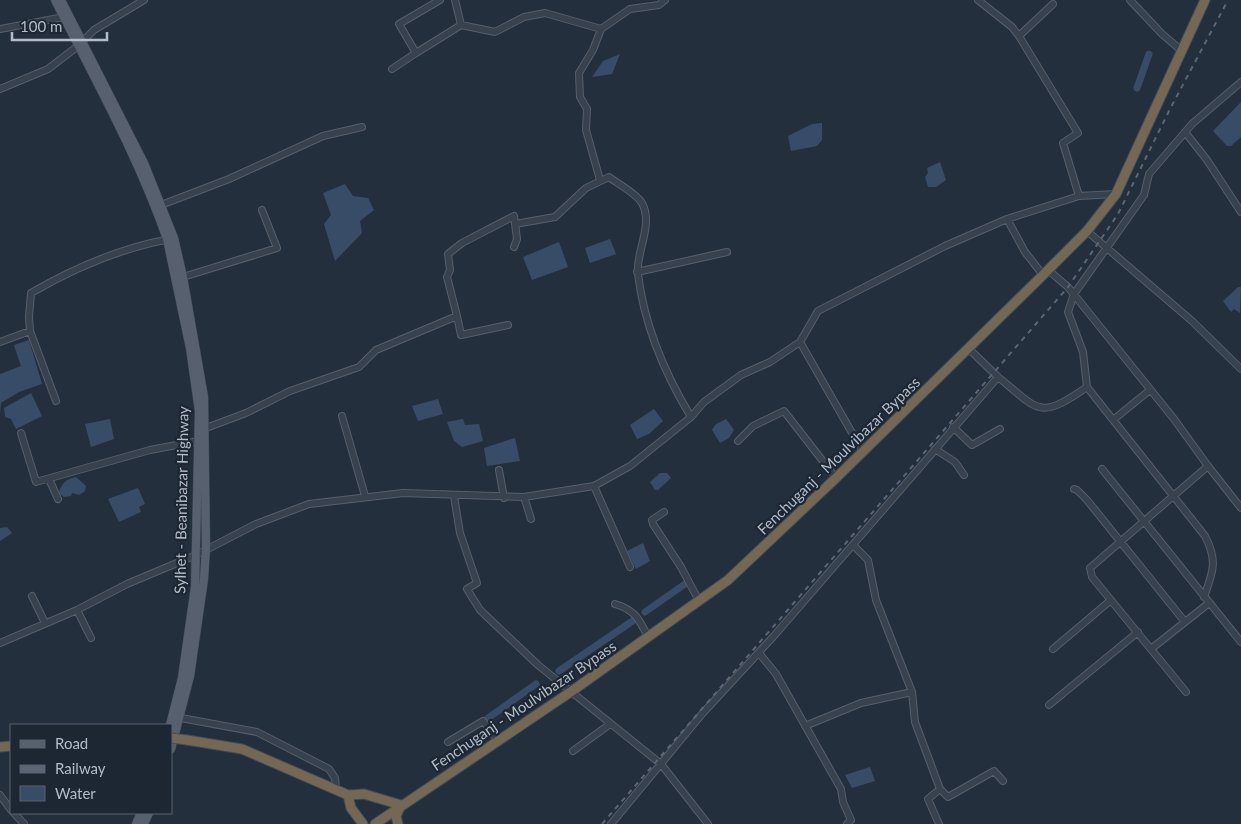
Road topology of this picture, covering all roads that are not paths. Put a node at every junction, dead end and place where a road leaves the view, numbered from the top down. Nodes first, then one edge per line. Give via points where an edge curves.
1 (55, 0) edge
2 (61, 0) edge
3 (144, 0) edge
4 (440, 0) edge
5 (455, 0) edge
6 (665, 0) edge
7 (978, 0) edge
8 (1130, 0) edge
9 (1206, 0) edge
10 (1053, 4) dead end
11 (64, 17) junction
12 (461, 25) junction
13 (0, 29) edge
14 (601, 29) junction
15 (1019, 36) junction
16 (80, 43) junction
17 (1182, 51) junction
18 (416, 54) junction
19 (392, 69) dead end
20 (1238, 85) edge
21 (0, 89) edge
22 (1241, 92) edge
23 (362, 127) dead end
24 (1185, 132) junction
25 (600, 180) junction
26 (1116, 194) junction
27 (1079, 196) junction
28 (161, 205) junction
29 (262, 210) dead end
30 (1241, 212) edge
31 (1007, 219) junction
32 (515, 224) junction
33 (1087, 231) junction
34 (170, 239) junction
35 (514, 247) dead end
36 (1107, 248) junction
37 (727, 252) dead end
38 (637, 272) junction
39 (1046, 273) junction
40 (183, 277) junction
41 (1074, 294) junction
42 (457, 316) junction
43 (508, 325) dead end
44 (30, 331) junction
45 (0, 342) edge
46 (800, 342) junction
47 (969, 349) junction
48 (1241, 369) edge
49 (998, 377) junction
50 (1087, 387) junction
51 (1150, 390) junction
52 (56, 400) dead end
53 (342, 416) dead end
54 (691, 417) junction
55 (1113, 420) junction
56 (953, 427) junction
57 (206, 428) junction
58 (1000, 429) dead end
59 (21, 433) dead end
60 (198, 441) junction
61 (738, 441) dead end
62 (934, 448) junction
63 (863, 452) junction
64 (1208, 466) junction
65 (1102, 469) dead end
66 (499, 470) dead end
67 (964, 475) dead end
68 (836, 478) junction
69 (49, 479) junction
70 (594, 486) junction
71 (1074, 490) dead end
72 (365, 496) junction
73 (454, 496) junction
74 (524, 497) junction
75 (1172, 497) junction
76 (504, 498) junction
77 (58, 499) dead end
78 (1241, 508) edge
79 (664, 512) dead end
80 (531, 519) dead end
81 (1144, 521) junction
82 (1119, 541) junction
83 (853, 544) junction
84 (206, 548) junction
85 (196, 555) junction
86 (630, 567) dead end
87 (32, 596) dead end
88 (1204, 597) junction
89 (1112, 600) junction
90 (699, 601) junction
91 (615, 604) dead end
92 (1210, 604) junction
93 (77, 610) junction
94 (1185, 622) junction
95 (45, 623) junction
96 (1138, 632) junction
97 (648, 637) junction
98 (91, 638) dead end
99 (1241, 642) edge
100 (0, 643) edge
101 (1053, 649) dead end
102 (1151, 649) junction
103 (759, 653) junction
104 (572, 691) junction
105 (912, 692) junction
106 (1186, 692) dead end
107 (1050, 705) dead end
108 (181, 718) junction
109 (170, 724) edge
110 (610, 724) junction
111 (804, 726) junction
112 (172, 738) edge
113 (448, 742) dead end
114 (499, 742) junction
115 (172, 746) edge
116 (572, 751) dead end
117 (662, 764) junction
118 (1002, 781) dead end
119 (336, 788) junction
120 (940, 789) junction
121 (0, 795) edge
122 (348, 795) junction
123 (401, 805) junction
124 (10, 809) edge
125 (15, 814) edge
126 (24, 824) edge
127 (363, 824) edge
128 (374, 824) edge
129 (398, 824) edge
130 (611, 824) edge
131 (708, 824) edge
132 (847, 824) edge
133 (939, 824) edge

1 - 11 main road, Sylhet - Beanibazar Highway
2 - 16 main road, Sylhet - Beanibazar Highway
3 - 16 street via 94,30
4 - 18 street via 399,24
5 - 12 street
6 - 14 street via 659,5 630,9
7 - 15 street
8 - 17 street
9 - 17 highway, Fenchuganj - Moulvibazar Bypass
10 - 15 street
11 - 13 street
11 - 16 main road, Sylhet - Beanibazar Highway
12 - 14 street via 495,32 524,16 545,12
12 - 18 street
14 - 25 street via 579,73 580,97 587,109 586,130
15 - 27 street via 1078,133 1063,143
16 - 21 street via 39,74
16 - 28 main road, Sylhet - Beanibazar Highway via 144,163
16 - 34 main road, Sylhet - Beanibazar Highway
17 - 26 highway, Fenchuganj - Moulvibazar Bypass
18 - 19 street
20 - 22 street
20 - 24 street
23 - 28 street via 323,136 229,179
24 - 30 street
24 - 36 street via 1149,174 1144,195
25 - 32 street via 586,188 555,217
25 - 38 street via 609,177 641,202 644,240
26 - 27 street
26 - 33 highway, Fenchuganj - Moulvibazar Bypass
27 - 31 street
28 - 34 main road, Sylhet - Beanibazar Highway
29 - 40 street via 277,248
31 - 39 street via 1025,252
31 - 46 street via 936,250 818,311
32 - 35 street via 517,239
32 - 42 street via 514,216 462,243 448,254 450,270 446,277
33 - 36 street
33 - 39 highway, Fenchuganj - Moulvibazar Bypass
34 - 40 main road, Sylhet - Beanibazar Highway
34 - 44 street via 138,246 84,266 31,293
34 - 60 main road, Sylhet - Beanibazar Highway via 199,411
36 - 41 street
36 - 48 street via 1192,321
37 - 38 street
38 - 54 street via 672,386
39 - 41 street
39 - 47 highway, Fenchuganj - Moulvibazar Bypass
40 - 57 main road, Sylhet - Beanibazar Highway via 204,397
41 - 50 street via 1068,312 1083,352
41 - 51 street
42 - 43 street via 462,336
42 - 57 street via 376,350 359,367 290,391
44 - 45 street
44 - 52 street
46 - 54 street via 770,362 741,374 704,402
46 - 63 street
47 - 49 street
47 - 63 highway, Fenchuganj - Moulvibazar Bypass
49 - 50 street via 1026,402 1037,407 1049,408 1063,403
49 - 56 street
50 - 55 street
51 - 55 street
51 - 64 street
53 - 72 street
54 - 70 street via 630,466
55 - 75 street
56 - 58 street via 972,445
56 - 62 street
57 - 84 main road, Sylhet - Beanibazar Highway
59 - 69 street via 35,481
60 - 69 street via 150,450
60 - 85 main road, Sylhet - Beanibazar Highway
61 - 68 street via 753,426 784,411
62 - 67 street via 955,462
62 - 83 street
63 - 68 highway, Fenchuganj - Moulvibazar Bypass
64 - 75 street
64 - 78 street
65 - 81 street
66 - 76 street
68 - 90 highway, Fenchuganj - Moulvibazar Bypass via 728,580
69 - 77 street
70 - 74 street
70 - 86 street
71 - 82 street via 1087,500
72 - 73 street via 403,493
72 - 84 street via 309,504
73 - 76 street
73 - 104 street via 460,533 477,583 467,589 480,610 538,665
74 - 76 street
74 - 80 street
75 - 81 street
75 - 88 street via 1205,536 1211,548 1214,568
79 - 90 street via 652,520 653,524
81 - 82 street
81 - 88 street
82 - 89 street via 1090,568 1092,577
82 - 94 street
83 - 103 street
83 - 105 street via 868,560 876,600
84 - 85 street
84 - 108 main road, Sylhet - Beanibazar Highway via 195,647
85 - 93 street via 127,584
85 - 109 main road, Sylhet - Beanibazar Highway via 191,627
87 - 95 street
88 - 92 street
89 - 96 street
89 - 101 street
90 - 97 highway, Fenchuganj - Moulvibazar Bypass
91 - 97 street via 630,609
92 - 94 street
92 - 99 street
93 - 95 street
93 - 98 street
94 - 102 street
95 - 100 street
96 - 102 street
96 - 107 street
97 - 104 highway, Fenchuganj - Moulvibazar Bypass
102 - 106 street
103 - 111 street via 776,674
103 - 117 street via 702,714
104 - 110 street
104 - 114 highway, Fenchuganj - Moulvibazar Bypass
105 - 111 street via 861,703
105 - 120 street via 916,722
108 - 115 main road, Sylhet - Beanibazar Highway
108 - 119 street via 257,732 329,769 335,778
110 - 116 street
110 - 117 street
111 - 132 street via 841,789 851,820
112 - 119 highway, bridge via 242,750
113 - 114 street via 483,721
114 - 123 highway, Fenchuganj - Moulvibazar Bypass
117 - 130 street
117 - 131 street
118 - 120 street via 994,771 948,797
119 - 122 highway
120 - 133 street via 928,800
121 - 124 street
122 - 123 highway via 364,794
122 - 127 highway via 351,808
123 - 128 highway, Fenchuganj - Moulvibazar Bypass
123 - 129 highway via 396,816
125 - 126 street

